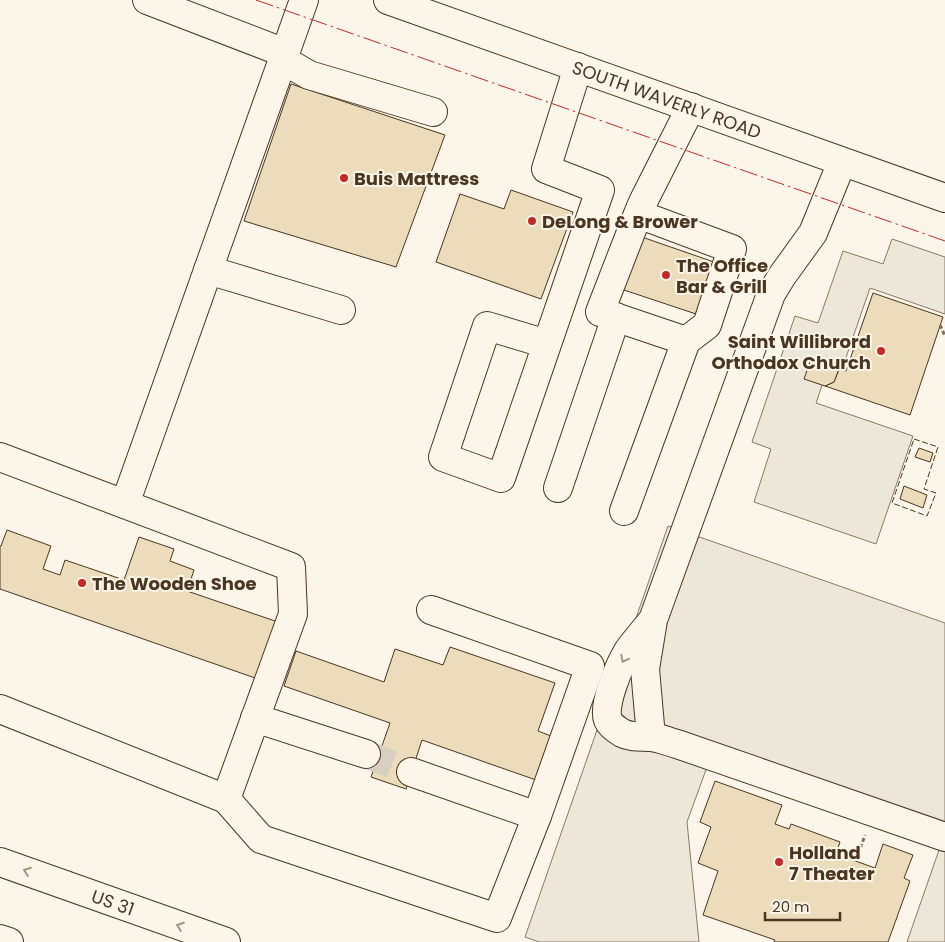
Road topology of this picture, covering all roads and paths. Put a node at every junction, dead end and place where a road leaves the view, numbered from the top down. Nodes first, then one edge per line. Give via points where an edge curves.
1 (147, 0) edge
2 (304, 0) edge
3 (388, 0) edge
4 (284, 56) junction
5 (578, 67) junction
6 (691, 107) junction
7 (433, 112) dead end
8 (842, 162) junction
9 (945, 198) edge
10 (638, 214) junction
11 (208, 270) junction
12 (341, 310) dead end
13 (616, 317) junction
14 (942, 324) edge
15 (945, 336) edge
16 (686, 341) junction
17 (547, 344) junction
18 (0, 457) edge
19 (558, 488) dead end
20 (125, 504) junction
21 (624, 511) dead end
22 (431, 610) dead end
23 (653, 620) junction
24 (0, 709) edge
25 (255, 718) junction
26 (642, 737) junction
27 (366, 754) tunnel mouth
28 (411, 772) tunnel mouth
29 (226, 799) junction
30 (537, 816) junction
31 (867, 829) dead end
32 (945, 837) edge
33 (856, 860) dead end
34 (0, 862) edge
35 (0, 939) edge
36 (9, 942) edge
37 (226, 942) edge

1 - 4 main road
2 - 4 main road
3 - 5 main road, SOUTH WAVERLY ROAD
4 - 7 main road via 309,75
4 - 11 main road
5 - 6 main road, SOUTH WAVERLY ROAD
5 - 17 main road via 546,169 600,190
6 - 8 main road, SOUTH WAVERLY ROAD
6 - 10 main road
8 - 9 main road, SOUTH WAVERLY ROAD
8 - 23 main road via 813,233 768,301
10 - 13 main road via 600,312
10 - 16 main road via 732,248 708,325
11 - 12 main road
11 - 20 main road
13 - 16 main road
13 - 19 main road
14 - 15 path
16 - 21 main road
17 - 17 main road via 501,478 443,457 487,326
18 - 20 main road
20 - 25 main road via 291,568 293,614
22 - 30 main road via 590,666
23 - 26 main road via 645,669
23 -> 26 main road via 628,651 606,709 612,726 620,732
24 - 29 main road
25 - 27 main road
25 - 29 main road
26 - 32 main road via 678,744
28 - 30 main road
29 - 30 main road via 261,839 496,918
31 - 33 path
37 -> 34 main road, US 31 / US 31
35 - 36 main road

